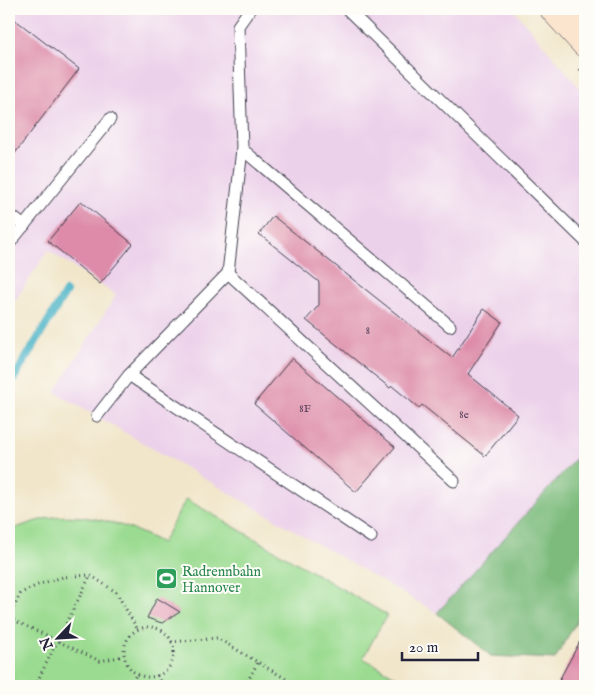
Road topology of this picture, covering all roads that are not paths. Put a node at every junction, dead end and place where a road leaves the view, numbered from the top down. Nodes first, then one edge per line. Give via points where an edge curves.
1 (250, 9) edge
2 (346, 9) edge
3 (554, 9) edge
4 (585, 43) edge
5 (110, 119) dead end
6 (242, 149) junction
7 (9, 214) edge
8 (24, 226) junction
9 (585, 241) edge
10 (9, 244) edge
11 (228, 273) junction
12 (450, 326) dead end
13 (129, 375) junction
14 (97, 416) dead end
15 (454, 481) dead end
16 (371, 537) dead end

1 - 6 lane via 238,26
2 - 9 lane
3 - 4 main road
5 - 8 lane
6 - 11 lane
6 - 12 lane
7 - 8 lane
8 - 10 lane
11 - 13 lane
11 - 15 lane
13 - 14 lane
13 - 16 lane

